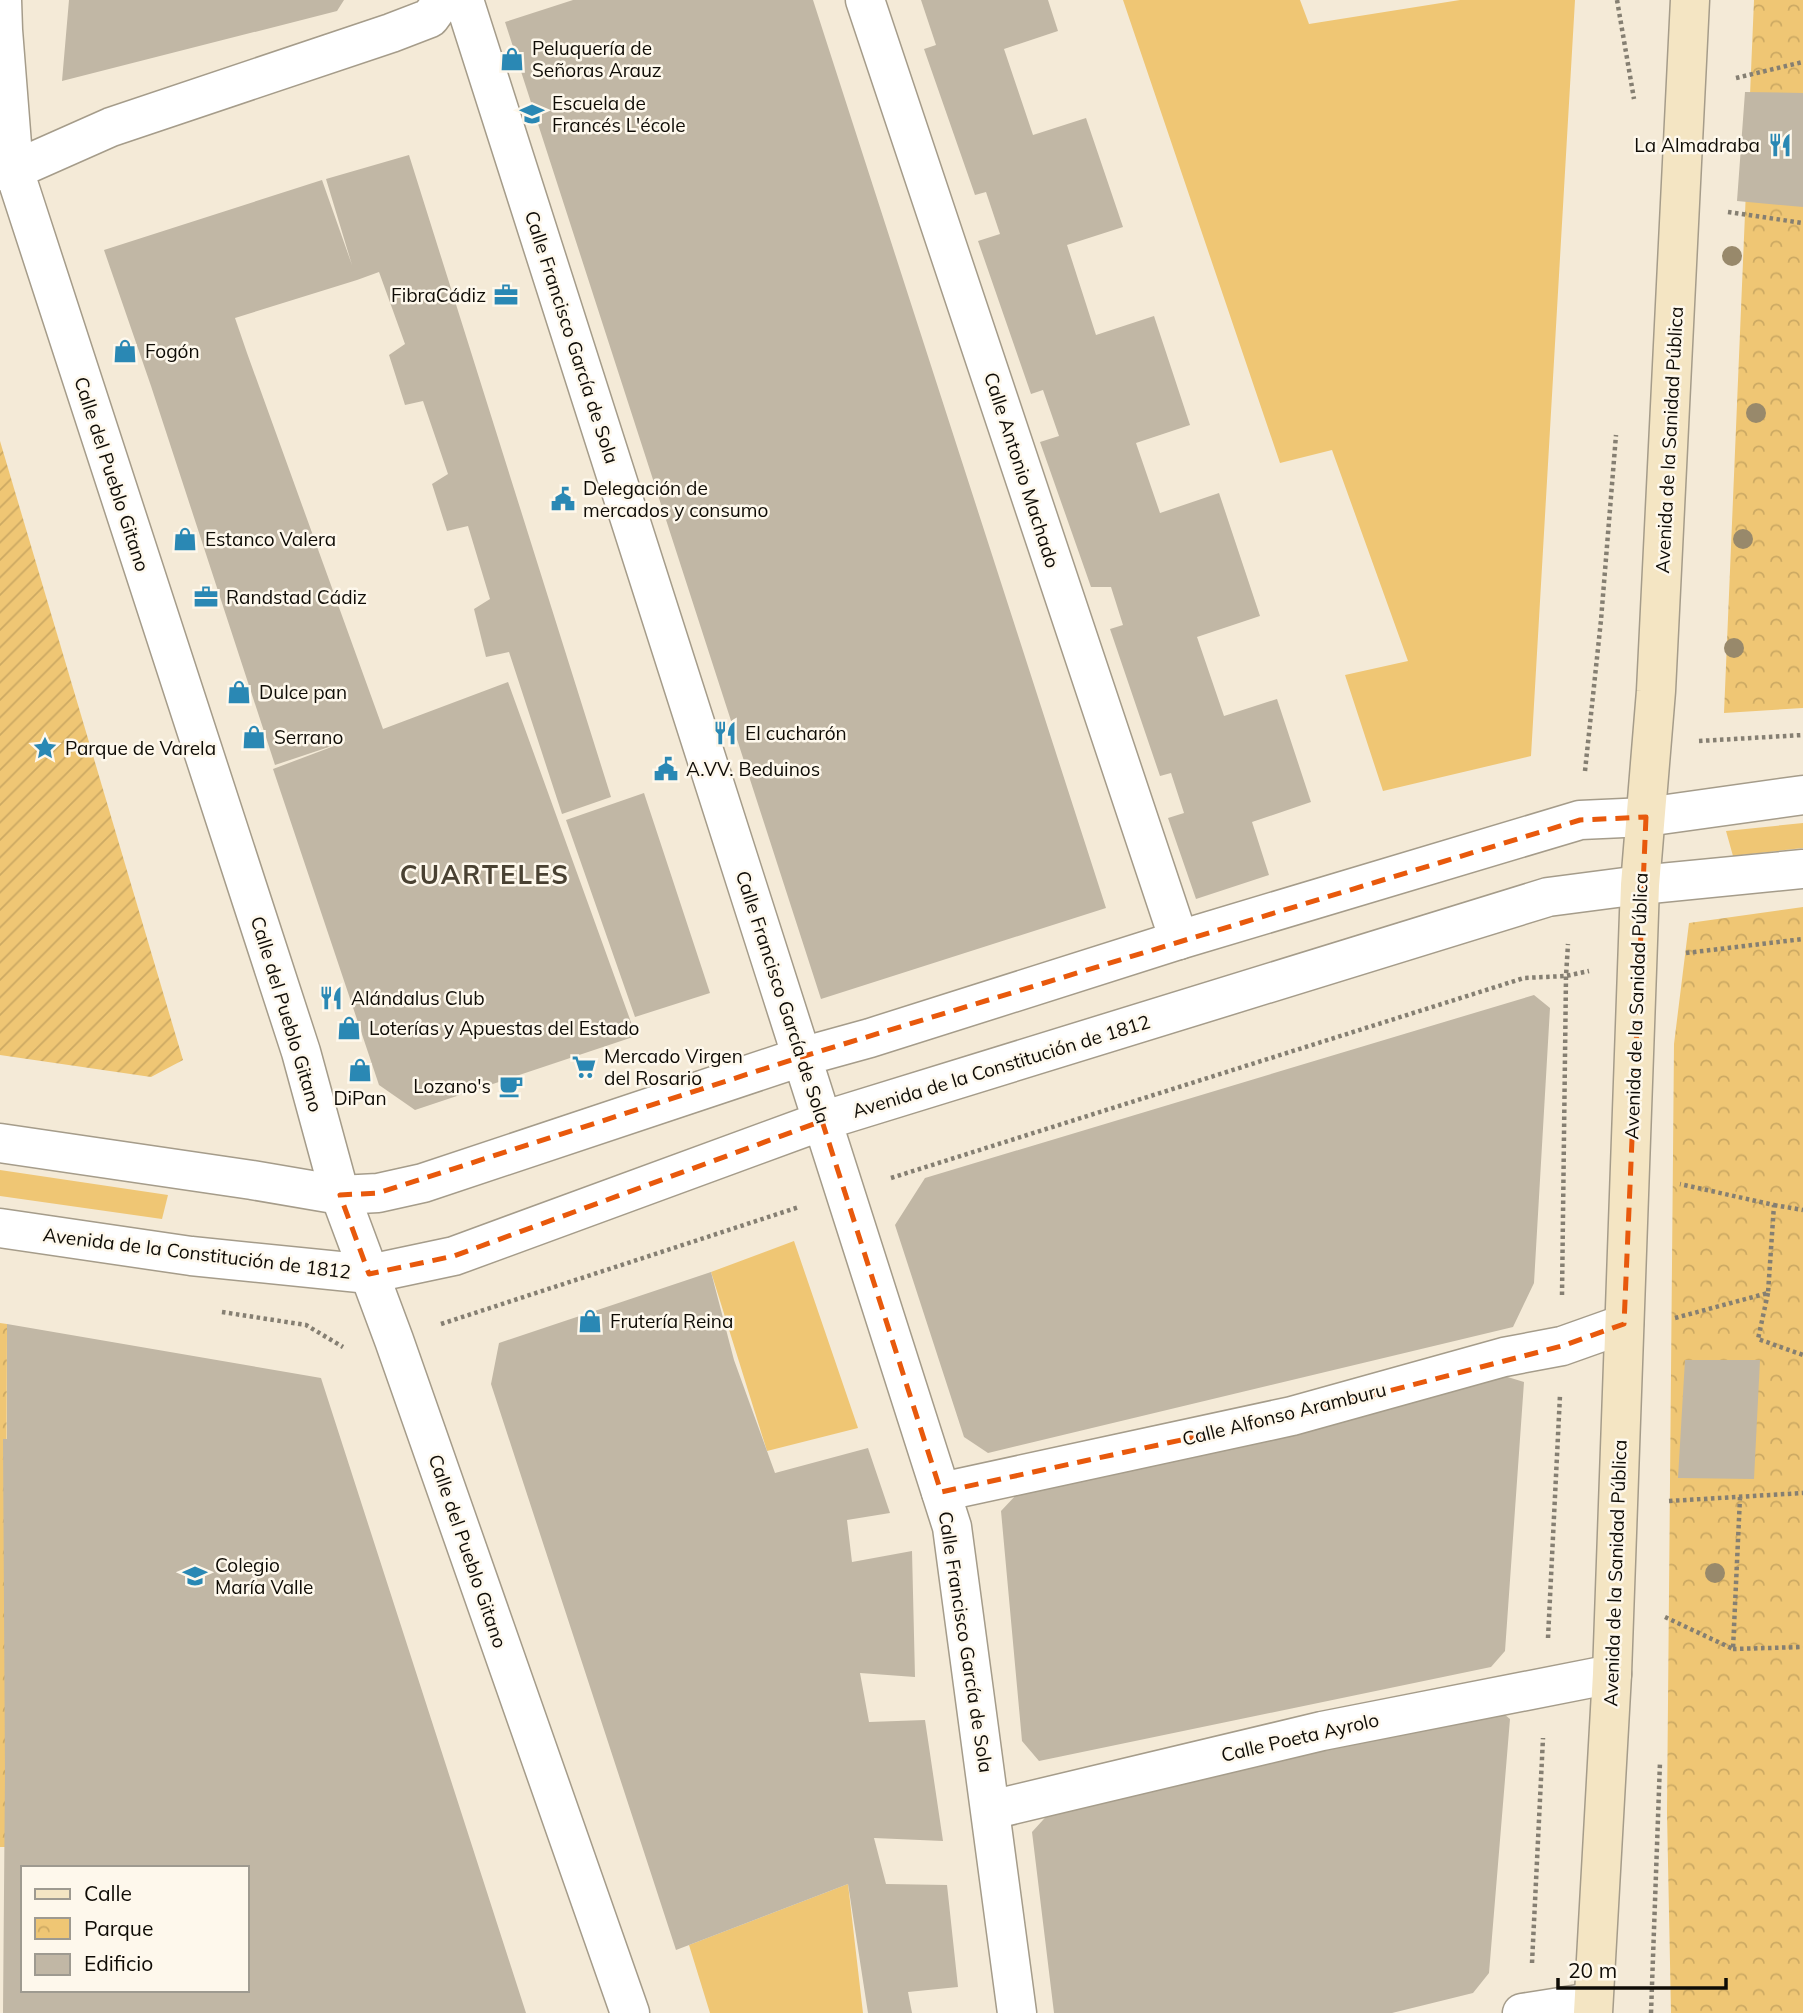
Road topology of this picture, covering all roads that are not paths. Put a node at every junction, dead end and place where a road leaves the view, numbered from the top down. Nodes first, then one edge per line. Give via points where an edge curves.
1 (2, 0) edge
2 (443, 0) edge
3 (464, 0) edge
4 (865, 0) edge
5 (1690, 0) edge
6 (7, 171) edge
7 (1803, 795) edge
8 (1646, 817) junction
9 (1803, 869) edge
10 (1640, 885) junction
11 (1179, 940) junction
12 (800, 1057) junction
13 (822, 1121) junction
14 (0, 1143) edge
15 (340, 1195) junction
16 (0, 1228) edge
17 (369, 1274) junction
18 (1624, 1324) junction
19 (941, 1492) junction
20 (1612, 1674) junction
21 (991, 1810) junction
22 (1593, 2008) edge
23 (1526, 2012) edge
24 (630, 2013) edge
25 (1017, 2013) edge

1 - 6 street, Calle del Pueblo Gitano
2 - 6 street via 430,18 111,127
3 - 12 street, Calle Francisco García de Sola
4 - 11 street, Calle Antonio Machado
5 - 8 main road, Avenida de la Sanidad Pública
6 - 15 street, Calle del Pueblo Gitano via 301,1052
7 - 8 street
8 - 10 main road, Avenida de la Sanidad Pública
8 - 11 street via 1580,820
9 - 10 street, Avenida de la Constitución de 1812
10 - 13 street, Avenida de la Constitución de 1812 via 1548,897
10 - 18 main road, Avenida de la Sanidad Pública
11 - 12 street
12 - 13 street, Calle Francisco García de Sola
12 - 15 street via 423,1183
13 - 17 street, Avenida de la Constitución de 1812 via 454,1256
13 - 19 street, Calle Francisco García de Sola
14 - 15 street
15 - 17 street, Calle del Pueblo Gitano
16 - 17 street, Avenida de la Constitución de 1812 via 191,1256
17 - 24 street, Calle del Pueblo Gitano
18 - 19 street, Calle Alfonso Aramburu via 1562,1346 1504,1357 1292,1416
18 - 20 main road, Avenida de la Sanidad Pública
19 - 21 street, Calle Francisco García de Sola via 952,1527
20 - 21 street, Calle Poeta Ayrolo via 1322,1731
20 - 22 main road, Avenida de la Sanidad Pública
21 - 25 street, Calle Francisco García de Sola
22 - 23 street

